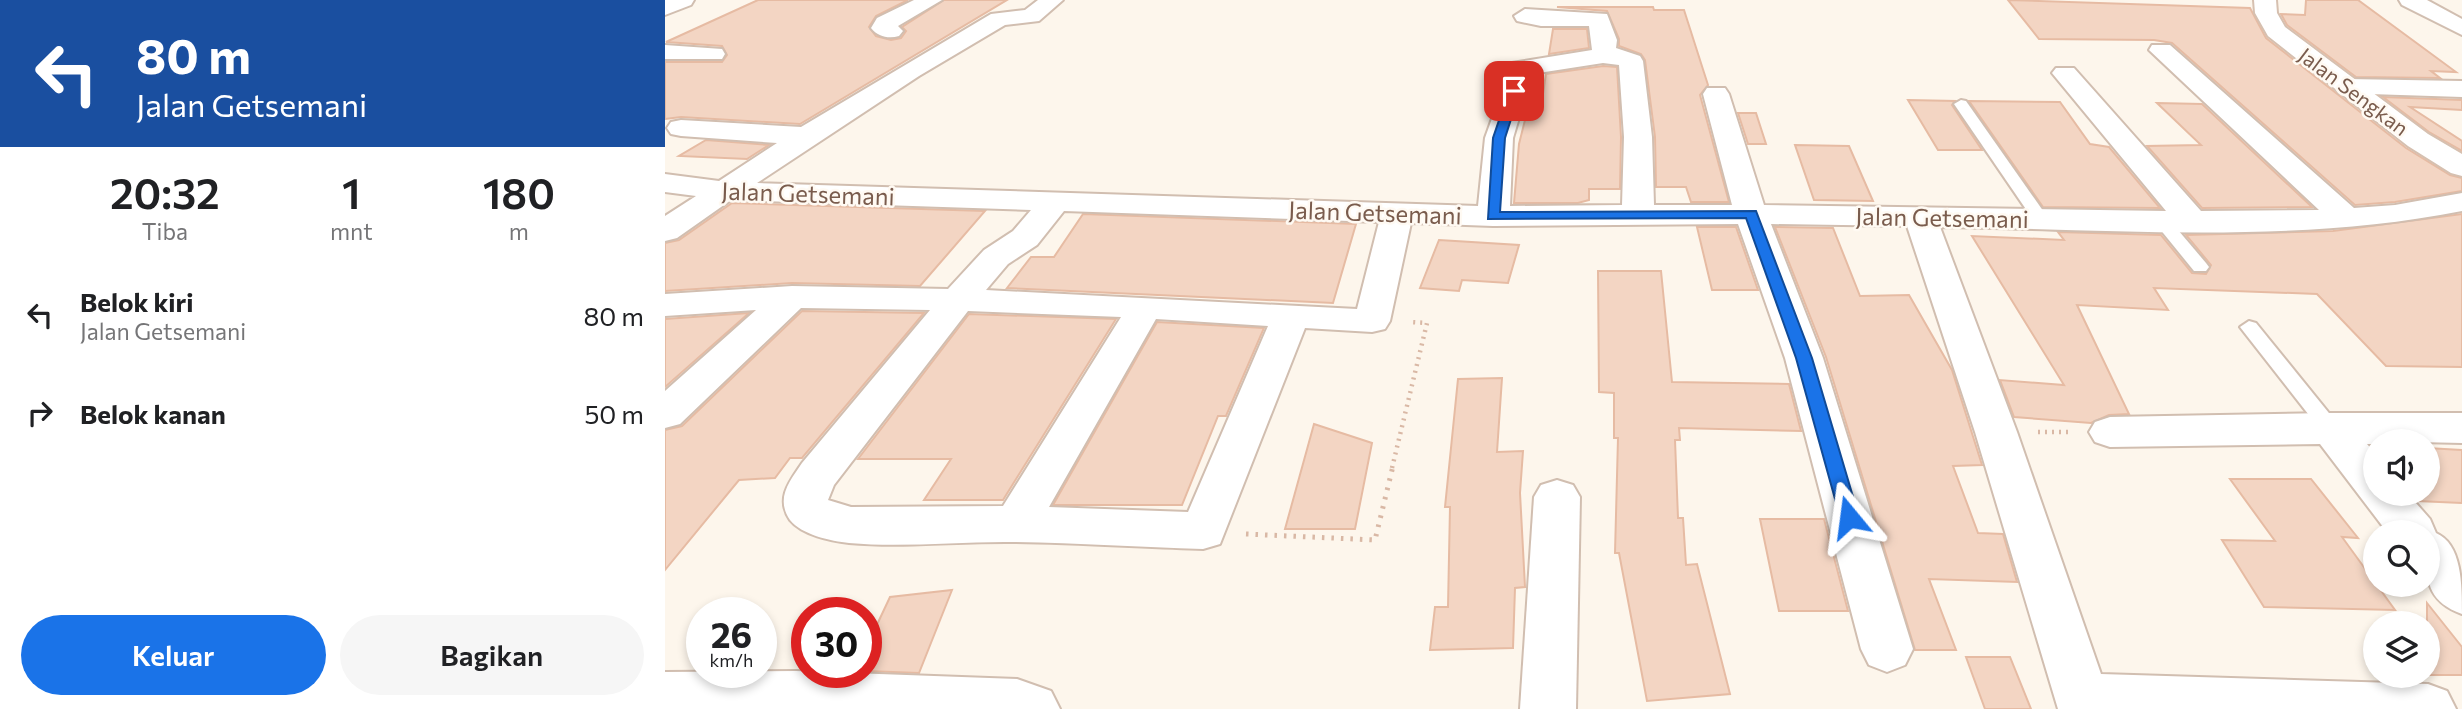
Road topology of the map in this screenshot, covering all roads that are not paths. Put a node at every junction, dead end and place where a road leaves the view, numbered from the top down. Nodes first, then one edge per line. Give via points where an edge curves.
1 (683, 0) edge
2 (931, 0) edge
3 (1052, 0) edge
4 (2265, 0) edge
5 (2410, 0) edge
6 (665, 8) edge
7 (1525, 16) dead end
8 (2462, 27) edge
9 (891, 31) dead end
10 (2161, 50) dead end
11 (665, 52) edge
12 (713, 54) dead end
13 (1603, 56) junction
14 (2065, 73) dead end
15 (2348, 87) junction
16 (2462, 89) edge
17 (1716, 94) dead end
18 (1961, 104) dead end
19 (681, 128) dead end
20 (806, 136) junction
21 (2462, 167) edge
22 (665, 183) edge
23 (727, 191) junction
24 (1042, 202) junction
25 (2462, 202) edge
26 (1397, 213) junction
27 (1751, 214) junction
28 (1493, 216) junction
29 (1638, 216) junction
30 (1920, 217) junction
31 (2040, 218) junction
32 (2348, 219) junction
33 (2176, 220) junction
34 (665, 231) edge
35 (2200, 267) dead end
36 (792, 297) junction
37 (958, 300) junction
38 (665, 305) edge
39 (1145, 307) junction
40 (1291, 316) junction
41 (2249, 327) dead end
42 (665, 414) edge
43 (2330, 428) junction
44 (2462, 428) edge
45 (2111, 432) road end
46 (2363, 469) edge
47 (1557, 497) dead end
48 (2392, 506) edge
49 (2404, 520) edge
50 (1016, 524) junction
51 (2440, 565) edge
52 (2462, 593) edge
53 (1887, 649) dead end
54 (665, 697) edge
55 (2084, 704) edge
56 (1031, 709) edge
57 (1548, 709) edge
58 (2428, 709) edge

1 - 6 street
2 - 9 street via 885,23 883,28
3 - 20 street via 1031,16 999,19
4 - 15 street, Jalan Sengkan via 2276,31
5 - 8 street
7 - 13 street via 1599,19 1605,40
10 - 32 street
11 - 12 street
13 - 28 street via 1521,68 1499,138
13 - 29 street via 1618,55 1631,61
14 - 33 street
15 - 16 street
15 - 21 street, Jalan Sengkan
17 - 27 street
18 - 31 lane
19 - 20 street
20 - 23 street
22 - 23 street, Jalan Getsemani
23 - 24 street, Jalan Getsemani
23 - 34 street
24 - 26 street, Jalan Getsemani
24 - 37 street via 1025,238 996,257
25 - 32 street, Jalan Getsemani
26 - 28 street, Jalan Getsemani
26 - 40 street via 1372,321
27 - 29 street, Jalan Getsemani
27 - 30 street, Jalan Getsemani
27 - 53 street via 1804,358
28 - 29 street, Jalan Getsemani
30 - 31 street, Jalan Getsemani
30 - 55 street
31 - 33 street, Jalan Getsemani
32 - 33 street, Jalan Getsemani
33 - 35 lane
36 - 37 street
36 - 38 street
36 - 42 street
37 - 39 street
37 - 50 street via 818,474 806,495 807,508 822,520 851,526
39 - 40 street
39 - 50 street
40 - 50 street via 1203,531
41 - 43 lane
43 - 44 street
43 - 45 street
43 - 46 street
47 - 57 street
48 - 49 street
51 - 52 street
54 - 56 street via 796,696 1017,704
55 - 58 street

